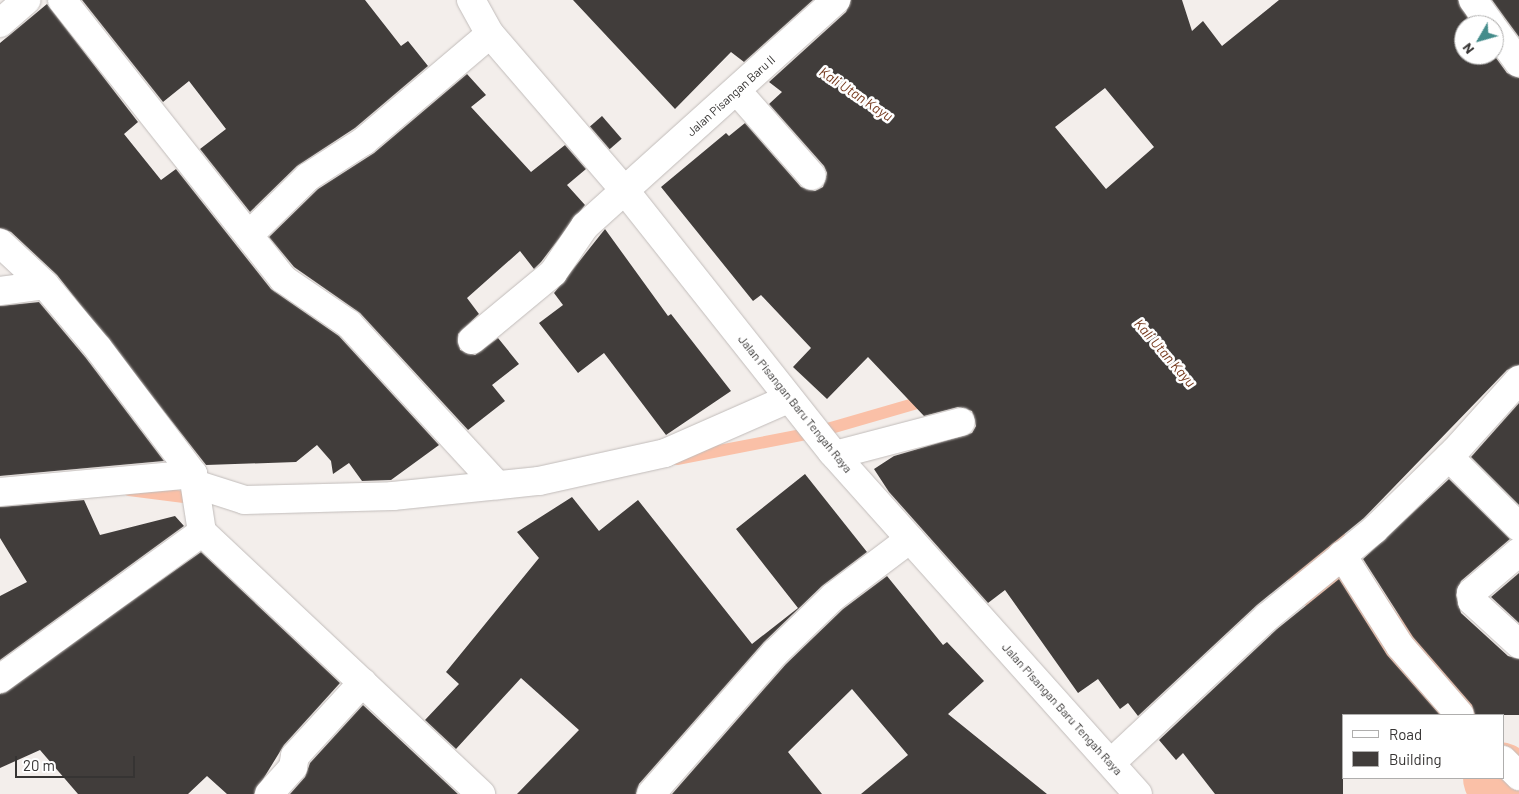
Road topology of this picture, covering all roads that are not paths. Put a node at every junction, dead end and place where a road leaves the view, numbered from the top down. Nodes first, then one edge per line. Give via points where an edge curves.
1 (26, 0) edge
2 (62, 0) edge
3 (471, 0) edge
4 (836, 0) edge
5 (1473, 0) edge
6 (1484, 15) edge
7 (0, 23) edge
8 (490, 34) junction
9 (1504, 42) edge
10 (1519, 62) edge
11 (737, 90) junction
12 (812, 176) dead end
13 (626, 192) junction
14 (249, 235) junction
15 (0, 243) edge
16 (45, 285) junction
17 (0, 291) edge
18 (472, 340) dead end
19 (1519, 380) edge
20 (796, 408) junction
21 (961, 422) dead end
22 (834, 453) junction
23 (1449, 457) junction
24 (497, 485) junction
25 (0, 492) edge
26 (196, 499) junction
27 (1519, 527) edge
28 (910, 539) junction
29 (1519, 552) edge
30 (1332, 563) junction
31 (1519, 644) edge
32 (0, 679) edge
33 (363, 682) junction
34 (1459, 714) edge
35 (1504, 761) edge
36 (1111, 763) junction
37 (1519, 776) edge
38 (269, 794) edge
39 (481, 794) edge
40 (652, 794) edge
41 (1138, 794) edge

1 - 7 street
2 - 14 street
3 - 8 street, Jalan Pisangan Baru Tengah Raya
4 - 11 street, Jalan Pisangan Baru II
5 - 6 street
8 - 13 street, Jalan Pisangan Baru Tengah Raya
8 - 14 street via 364,141 308,178
9 - 10 street
11 - 12 street
11 - 13 street, Jalan Pisangan Baru II
13 - 18 street, Jalan Pisangan Baru II via 585,226 553,273
13 - 20 street, Jalan Pisangan Baru Tengah Raya
14 - 24 street via 283,279 349,324
15 - 16 street
16 - 17 street
16 - 26 street
19 - 23 street
20 - 22 street, Jalan Pisangan Baru Tengah Raya
20 - 24 street via 666,453 569,476
21 - 22 street
22 - 28 street, Jalan Pisangan Baru Tengah Raya
23 - 27 street
23 - 30 street
24 - 26 street via 393,496
25 - 26 street
26 - 32 street
26 - 33 street
28 - 36 street, Jalan Pisangan Baru Tengah Raya
28 - 40 street via 833,597 775,653
29 - 31 street via 1471,593 1472,601
30 - 34 street
30 - 36 street
33 - 38 street via 295,756 293,767
33 - 39 street
35 - 37 street
36 - 41 street, Jalan Pisangan Baru Tengah Raya

